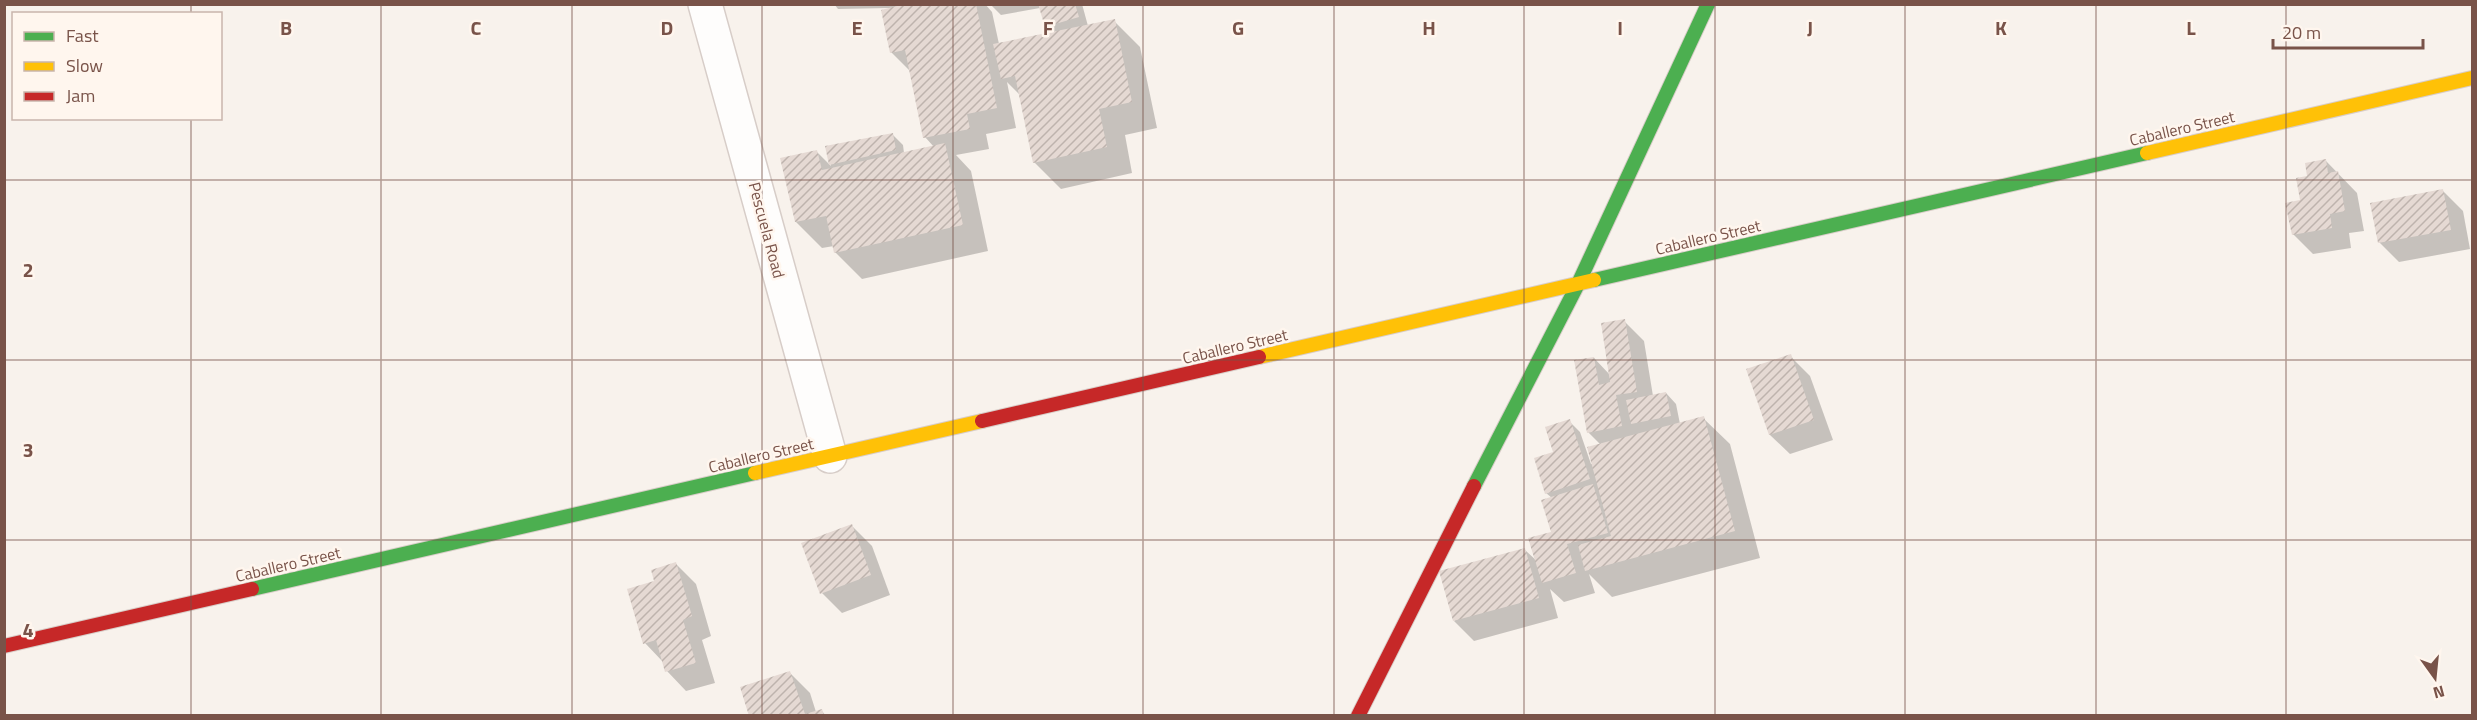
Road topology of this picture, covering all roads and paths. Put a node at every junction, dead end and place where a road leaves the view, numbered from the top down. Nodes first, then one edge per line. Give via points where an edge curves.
1 (705, 4) edge
2 (1708, 4) edge
3 (2472, 78) edge
4 (1578, 284) junction
5 (830, 456) junction
6 (4, 646) edge
7 (1358, 716) edge

1 - 5 street, Pescuela Road
2 - 4 street
3 - 4 street, Caballero Street
4 - 5 street, Caballero Street
4 - 7 street
5 - 6 street, Caballero Street

